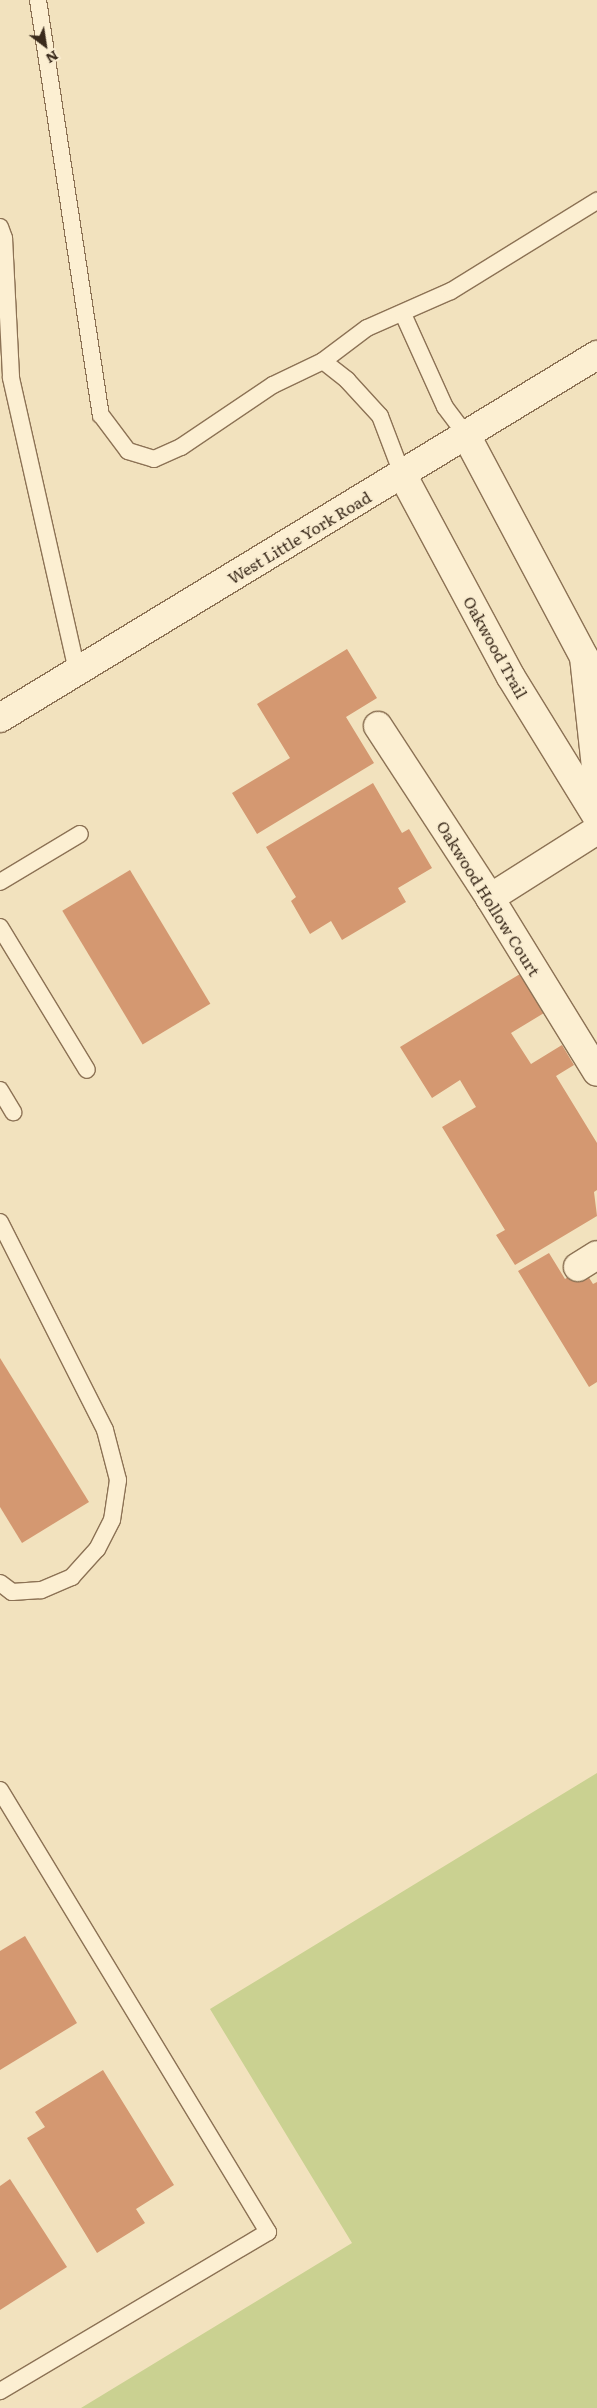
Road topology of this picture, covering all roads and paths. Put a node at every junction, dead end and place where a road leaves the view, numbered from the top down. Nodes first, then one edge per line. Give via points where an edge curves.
1 (38, 0) edge
2 (597, 201) edge
3 (0, 227) edge
4 (403, 314) junction
5 (597, 354) edge
6 (323, 361) junction
7 (466, 435) junction
8 (402, 474) junction
9 (77, 670) junction
10 (0, 718) edge
11 (378, 726) dead end
12 (597, 776) edge
13 (597, 817) edge
14 (597, 830) edge
15 (80, 834) dead end
16 (0, 882) edge
17 (490, 898) junction
18 (0, 927) edge
19 (87, 1070) dead end
20 (597, 1072) edge
21 (0, 1090) edge
22 (13, 1112) dead end
23 (0, 1222) edge
24 (0, 1583) edge
25 (0, 1790) edge
26 (0, 2391) edge

1 - 6 lane via 101,415 128,451 154,458 181,448 272,385
2 - 4 lane via 451,291
3 - 9 lane via 4,238 11,378
4 - 6 lane via 367,328
4 - 7 lane via 445,407
5 - 7 street, West Little York Road
6 - 8 lane via 347,380 380,416
7 - 8 street, West Little York Road
7 - 12 street via 584,656
8 - 9 street, West Little York Road
8 - 13 street, Oakwood Trail via 511,677
9 - 10 street, West Little York Road
11 - 17 street, Oakwood Hollow Court
14 - 17 street
15 - 16 lane
17 - 20 street, Oakwood Hollow Court
18 - 19 lane
21 - 22 lane
23 - 24 lane via 105,1430 118,1480 112,1520 98,1549 72,1577 41,1590 12,1592
25 - 26 lane via 268,2232

